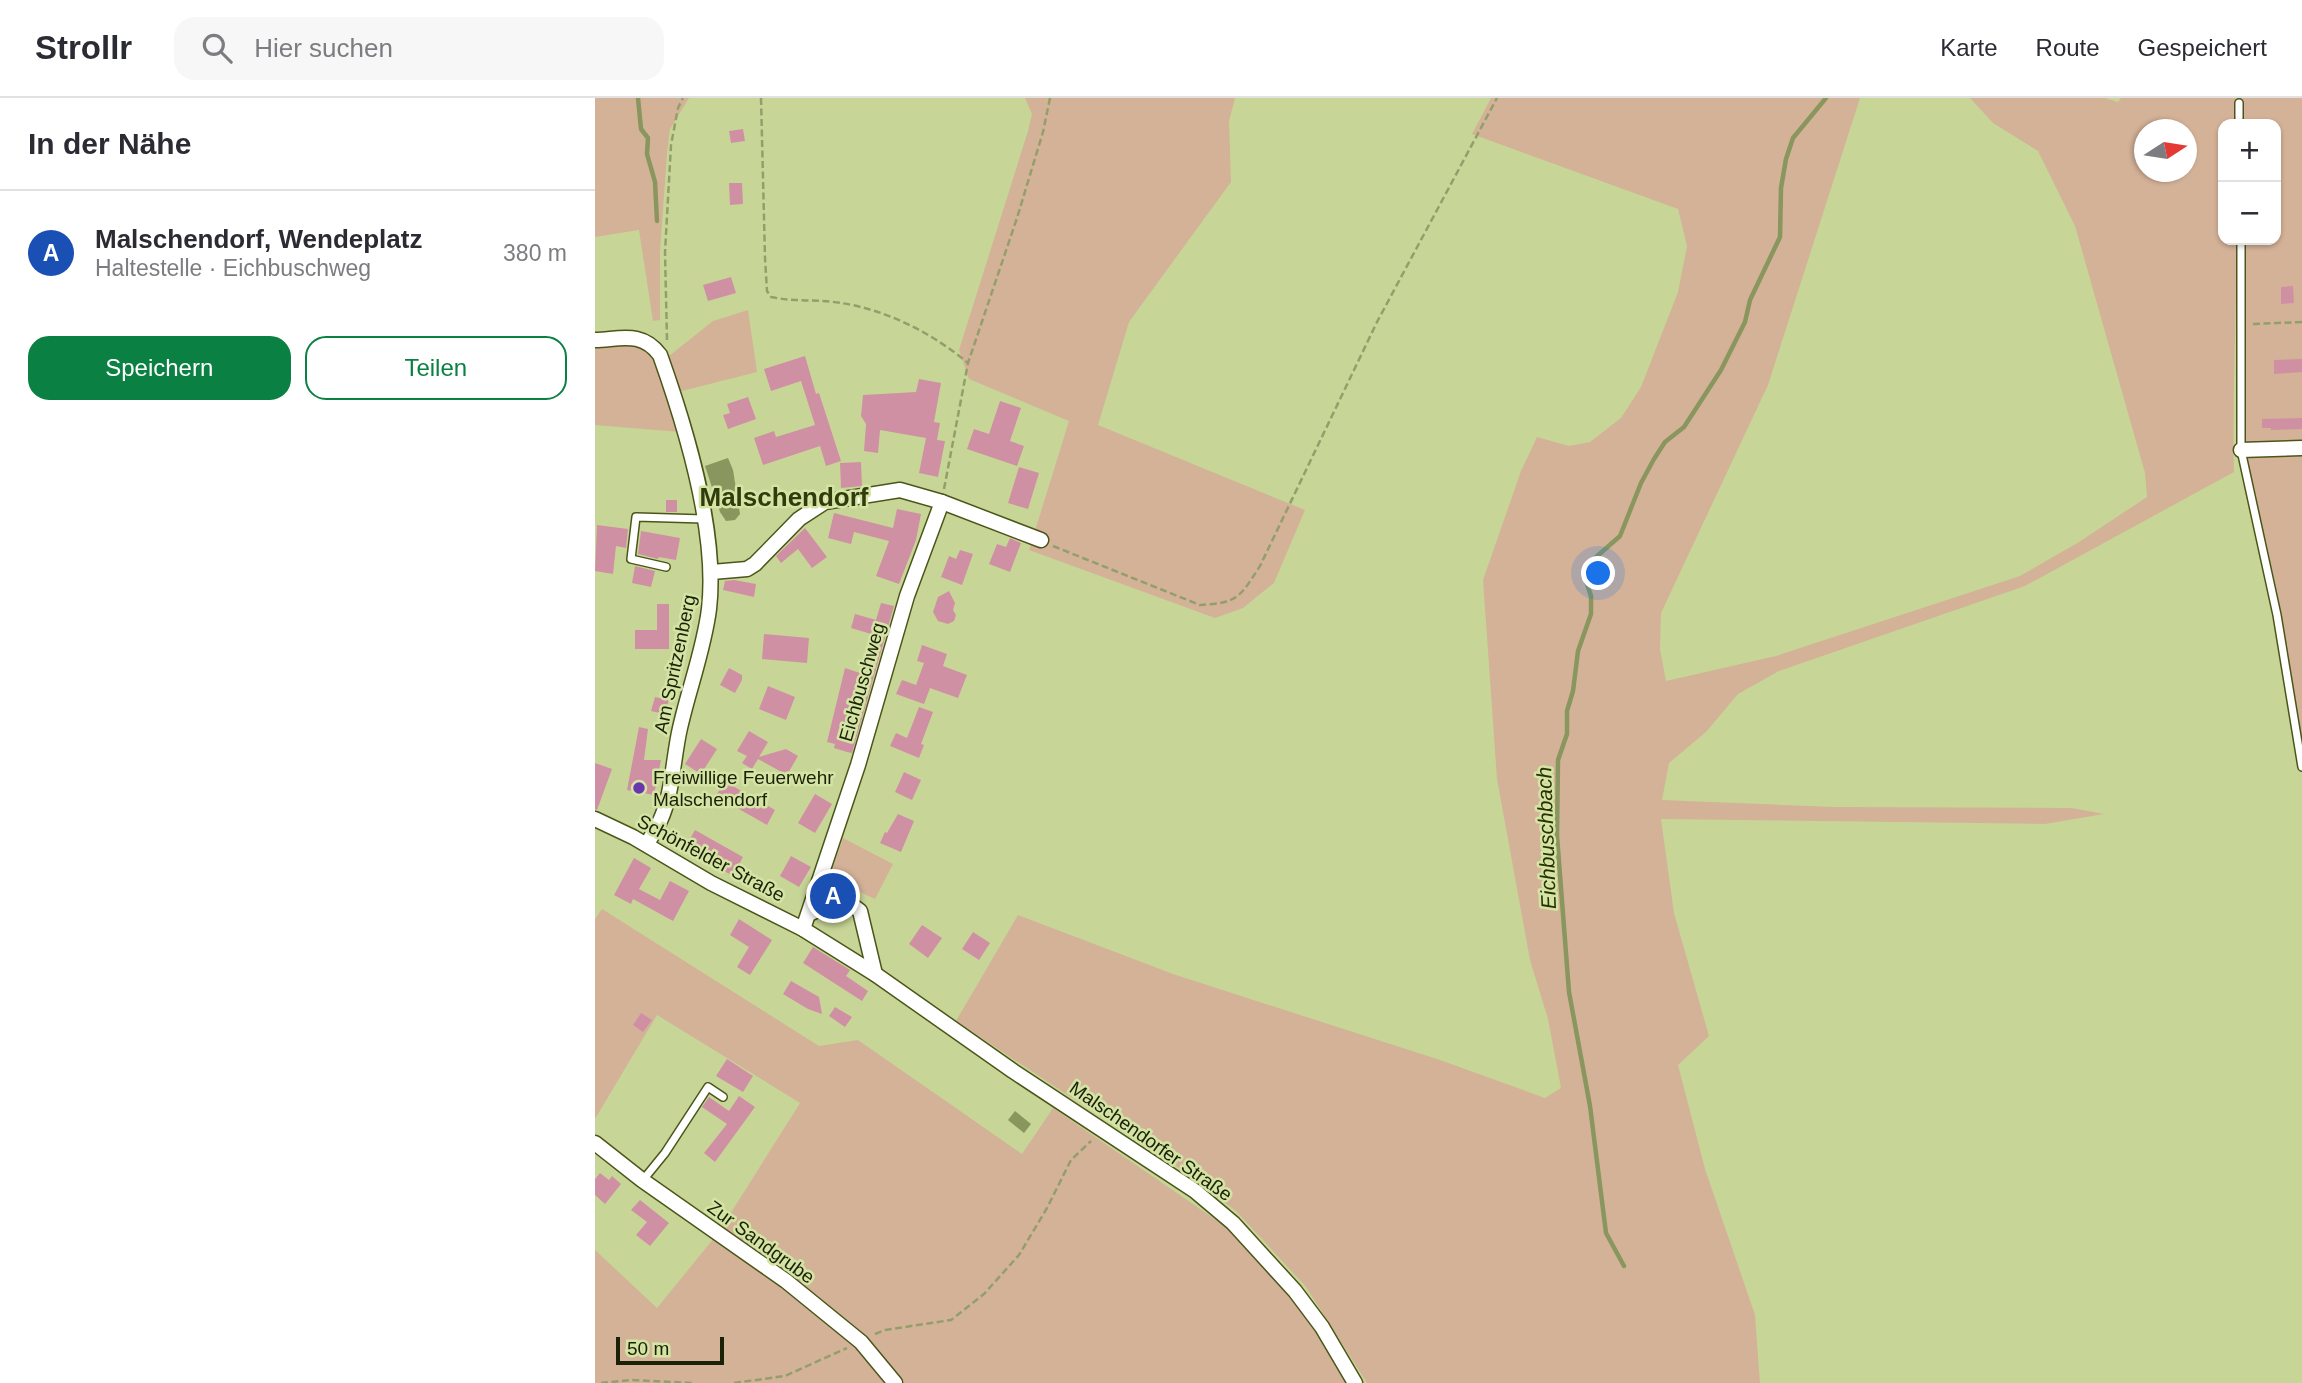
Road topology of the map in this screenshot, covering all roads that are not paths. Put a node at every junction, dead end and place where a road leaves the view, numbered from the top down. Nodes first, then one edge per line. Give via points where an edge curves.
1 (2239, 103) dead end
2 (2239, 119) edge
3 (2241, 245) edge
4 (595, 340) edge
5 (2302, 449) edge
6 (2241, 450) junction
7 (941, 502) junction
8 (704, 519) junction
9 (1041, 540) road end
10 (666, 567) dead end
11 (712, 572) junction
12 (2302, 767) edge
13 (595, 819) edge
14 (647, 844) junction
15 (809, 914) junction
16 (803, 929) junction
17 (875, 974) junction
18 (949, 1025) joint
19 (723, 1097) dead end
20 (595, 1143) edge
21 (642, 1180) junction
22 (895, 1383) edge
23 (1355, 1383) edge

1 - 2 lane
3 - 6 lane
4 - 8 street, Am Spritzenberg via 640,338 660,355
5 - 6 street
6 - 12 lane via 2277,615
7 - 9 street
7 - 11 street via 900,490 825,502 799,519 747,569
7 - 15 street, Eichbuschweg via 907,596
8 - 10 lane via 636,517 631,559
8 - 11 street, Am Spritzenberg
11 - 14 street, Am Spritzenberg via 705,632 665,807
13 - 14 street, Schönfelder Straße
14 - 16 street, Schönfelder Straße via 711,883
15 - 16 street, Eichbuschweg
15 - 17 street via 835,902 848,902 860,911
16 - 17 street, Schönfelder Straße
17 - 18 street, Schönfelder Straße
18 - 23 street, Malschendorfer Straße via 1195,1191 1233,1223 1322,1326
19 - 21 lane via 708,1087
20 - 21 street, Zur Sandgrube
21 - 22 street, Zur Sandgrube via 786,1281 861,1342

